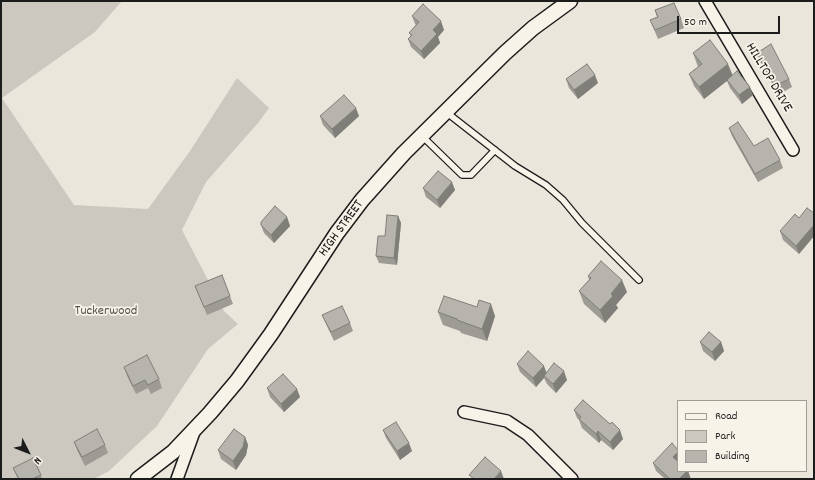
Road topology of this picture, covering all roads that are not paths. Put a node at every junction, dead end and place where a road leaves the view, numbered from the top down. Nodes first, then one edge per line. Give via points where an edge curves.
1 (570, 1) edge
2 (705, 1) edge
3 (445, 111) junction
4 (421, 135) junction
5 (495, 150) junction
6 (793, 150) dead end
7 (639, 280) dead end
8 (464, 412) dead end
9 (196, 428) junction
10 (138, 479) edge
11 (177, 479) edge
12 (572, 479) edge

1 - 3 street, HIGH STREET via 533,28
2 - 6 street, HILLTOP DRIVE
3 - 4 street, HIGH STREET
3 - 5 lane
4 - 5 lane via 462,175 471,175
4 - 9 street, HIGH STREET via 349,216 249,366
5 - 7 lane via 546,185 563,200 582,223
8 - 12 street via 507,421 528,435
9 - 10 street, HIGH STREET via 165,459
9 - 11 street

